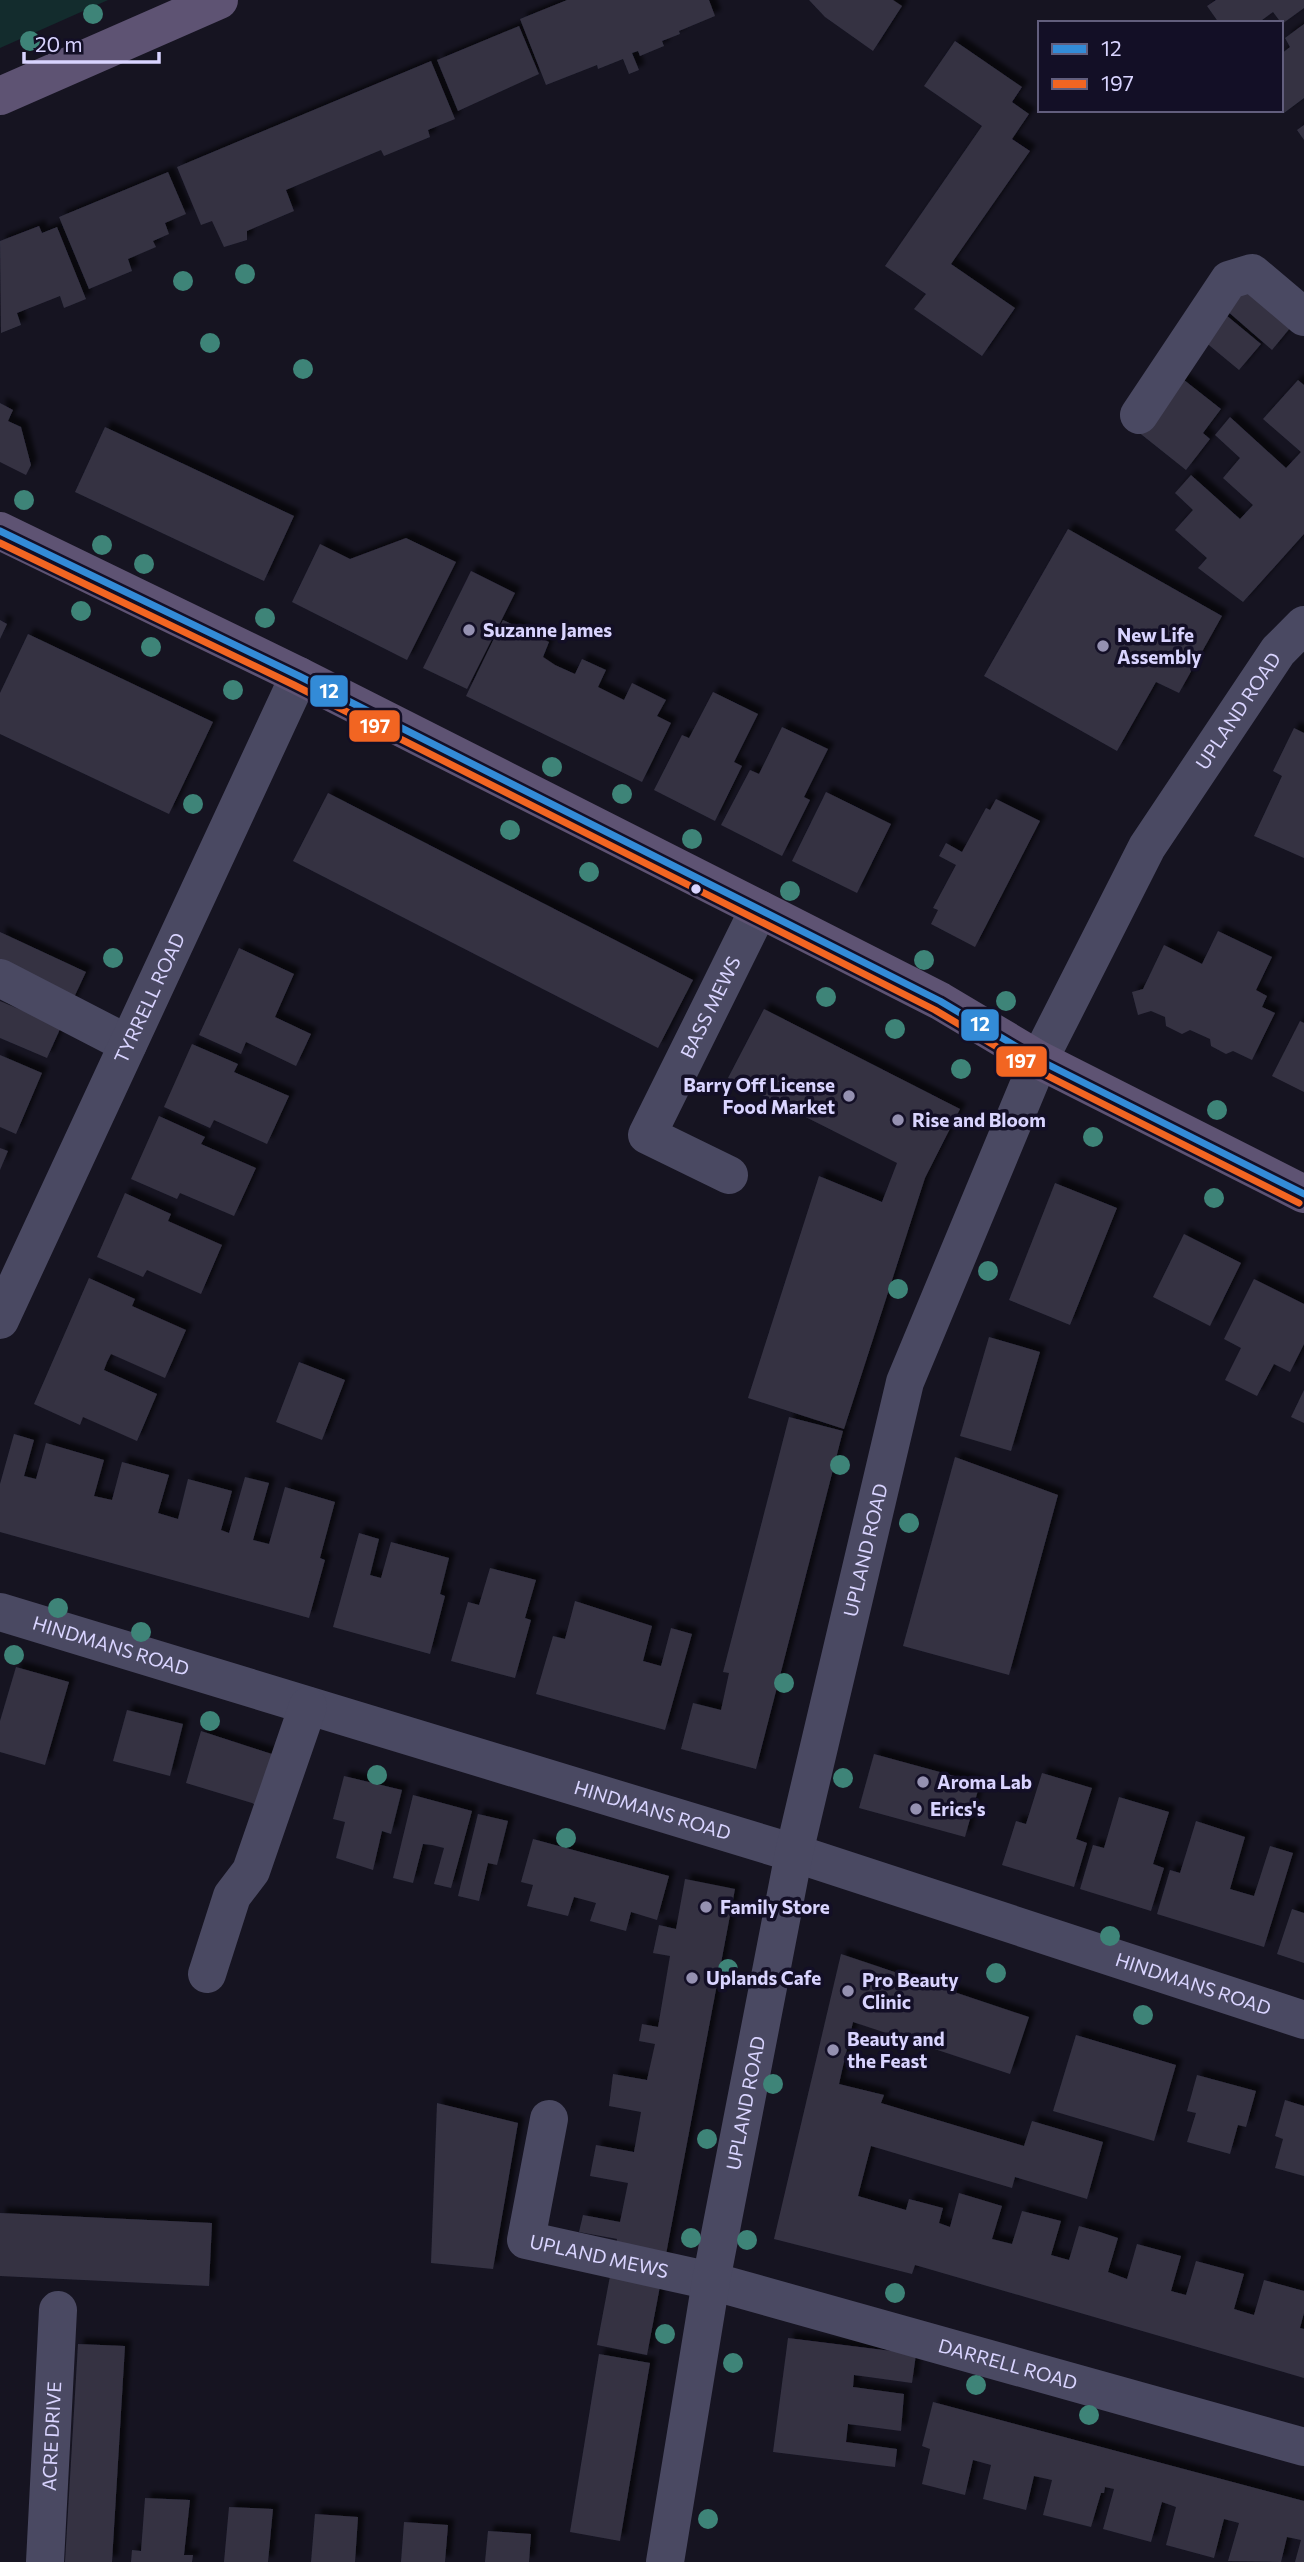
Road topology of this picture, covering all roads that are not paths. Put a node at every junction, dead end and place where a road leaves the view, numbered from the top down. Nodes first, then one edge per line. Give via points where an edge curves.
1 (219, 0) edge
2 (0, 96) edge
3 (1304, 317) edge
4 (1139, 415) dead end
5 (0, 531) edge
6 (1295, 647) edge
7 (299, 676) junction
8 (759, 909) junction
9 (0, 978) edge
10 (128, 1044) junction
11 (1039, 1060) junction
12 (729, 1175) dead end
13 (1304, 1194) edge
14 (0, 1320) edge
15 (0, 1612) edge
16 (308, 1706) junction
17 (794, 1853) junction
18 (207, 1974) dead end
19 (1304, 2020) edge
20 (549, 2119) dead end
21 (711, 2281) junction
22 (58, 2310) dead end
23 (1304, 2447) edge
24 (45, 2562) edge
25 (665, 2562) edge

1 - 2 main road
3 - 4 street via 1252,273 1229,280
5 - 7 main road
6 - 11 street, UPLAND ROAD via 1147,847
7 - 8 main road
7 - 10 street, TYRRELL ROAD
8 - 11 main road via 940,1001
8 - 12 street, BASS MEWS via 647,1135
9 - 10 street
10 - 14 street, TYRRELL ROAD
11 - 13 main road
11 - 17 street, UPLAND ROAD via 905,1381
15 - 16 street, HINDMANS ROAD
16 - 17 street, HINDMANS ROAD
16 - 18 street via 251,1871 232,1896
17 - 19 street, HINDMANS ROAD
17 - 21 street, UPLAND ROAD
20 - 21 street, UPLAND MEWS via 526,2240
21 - 23 street, DARRELL ROAD
21 - 25 street, UPLAND ROAD
22 - 24 street, ACRE DRIVE

